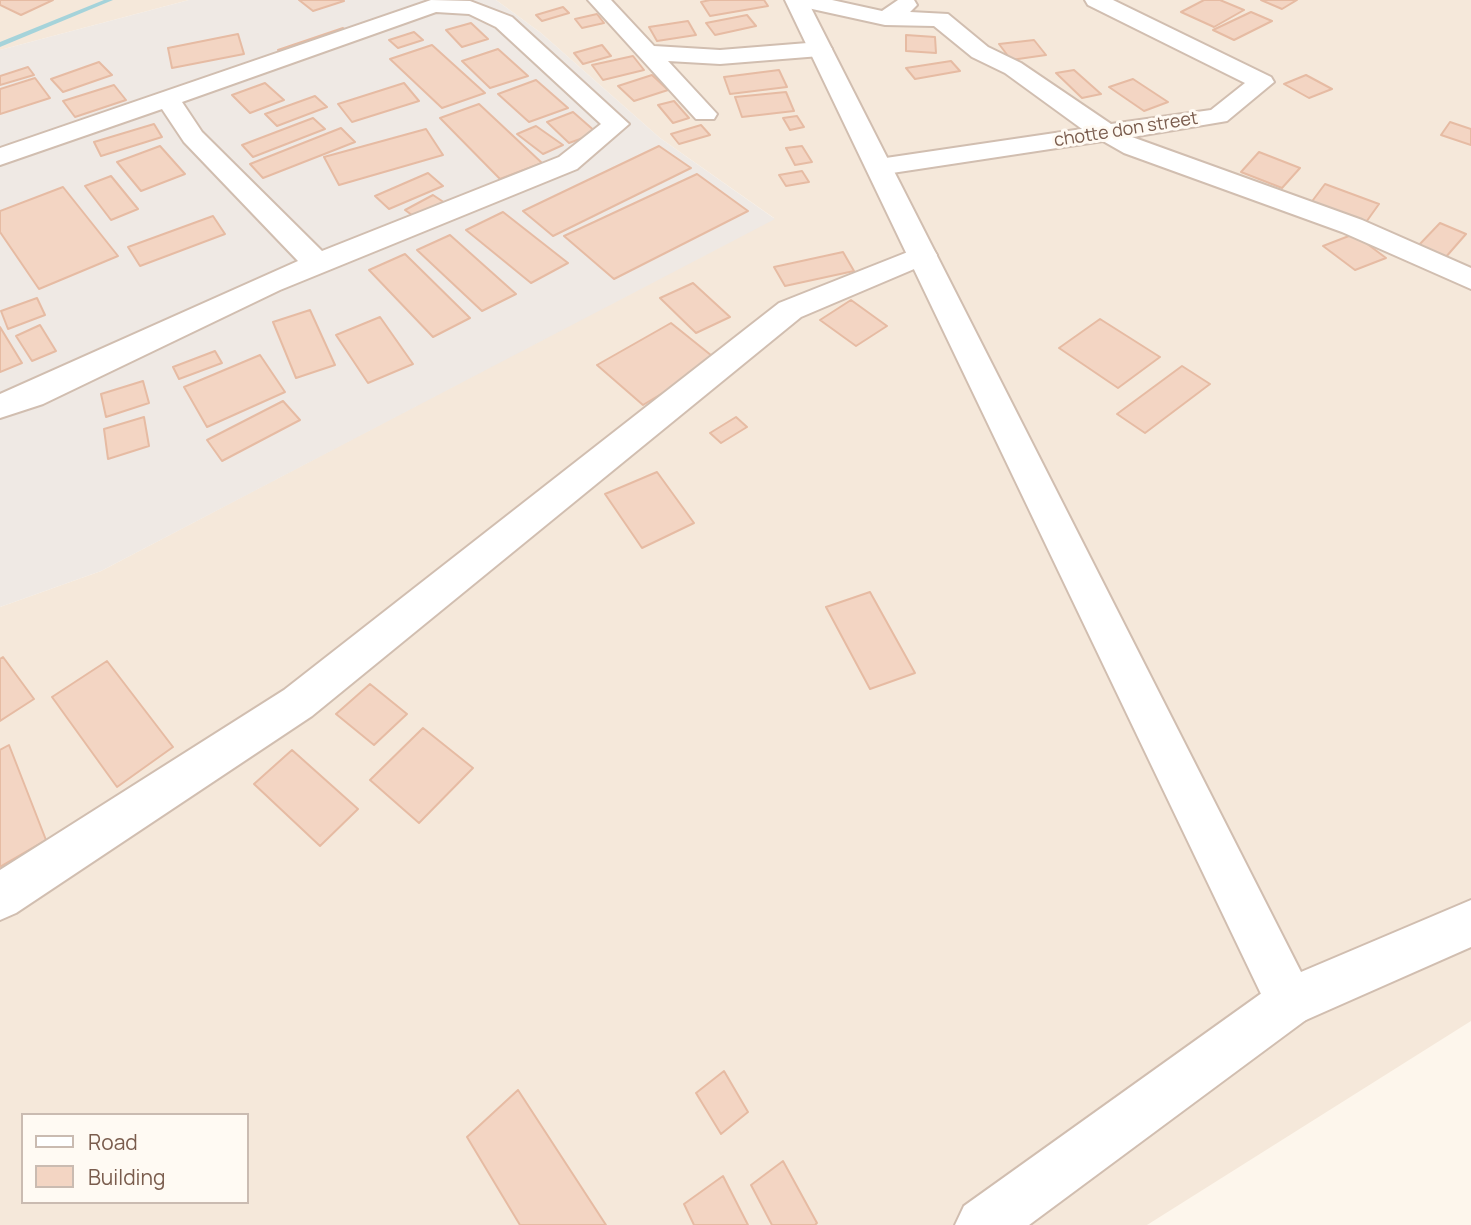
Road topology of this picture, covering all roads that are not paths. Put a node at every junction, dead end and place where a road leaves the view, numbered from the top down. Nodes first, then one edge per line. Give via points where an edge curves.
1 (599, 0) edge
2 (796, 0) edge
3 (802, 0) edge
4 (914, 0) edge
5 (1096, 0) edge
6 (885, 18) junction
7 (820, 49) junction
8 (645, 51) junction
9 (169, 100) junction
10 (705, 114) dead end
11 (1107, 133) junction
12 (0, 157) edge
13 (879, 167) junction
14 (923, 255) junction
15 (318, 264) junction
16 (1471, 279) edge
17 (0, 406) edge
18 (0, 897) edge
19 (1471, 923) edge
20 (1290, 1002) junction
21 (983, 1225) edge

1 - 8 street
2 - 7 street
3 - 6 street
4 - 6 street
5 - 11 street, chotte don street via 1262,82 1219,116
6 - 11 street via 940,19 980,52 1013,68
7 - 8 street via 720,57
7 - 13 street
8 - 10 street
9 - 12 street
9 - 15 street via 192,136
9 - 15 street via 433,6 460,5 486,11 504,22 616,124 568,163
11 - 13 street, chotte don street
11 - 16 street via 1133,148 1352,226
13 - 14 street
14 - 18 street via 790,310 298,703
14 - 20 street
15 - 17 street via 31,396
19 - 20 street
20 - 21 street

